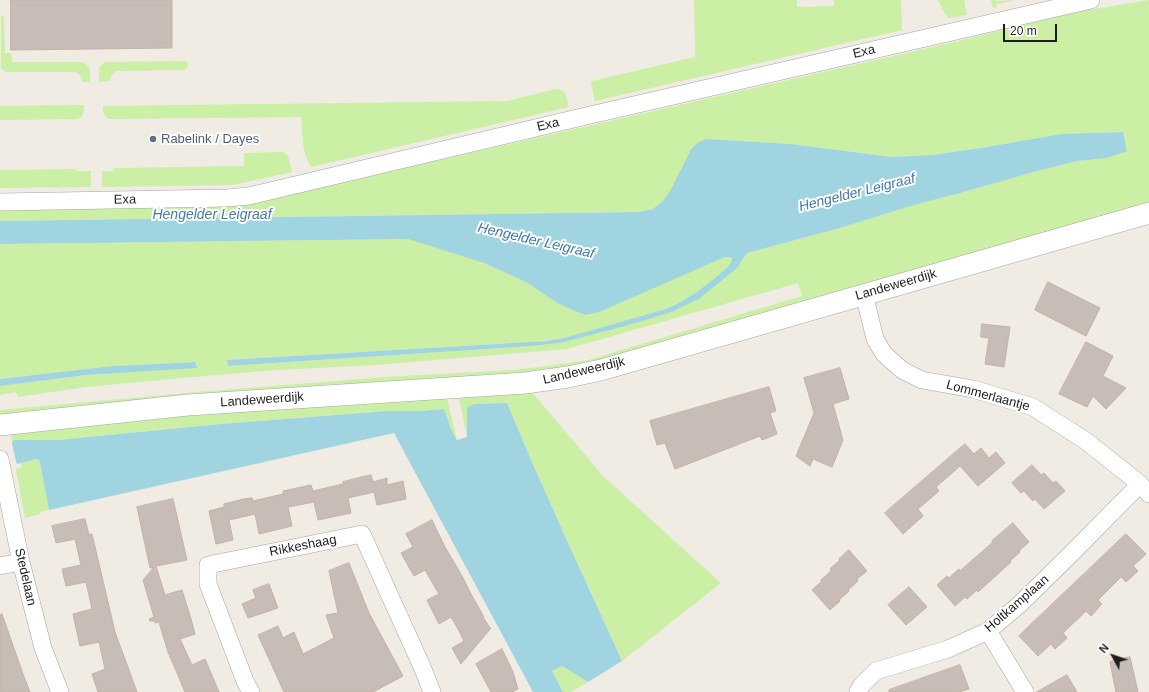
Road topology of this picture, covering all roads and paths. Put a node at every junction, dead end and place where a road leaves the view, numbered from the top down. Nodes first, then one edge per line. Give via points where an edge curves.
1 (1091, 0) edge
2 (0, 202) edge
3 (1149, 213) edge
4 (864, 294) junction
5 (0, 425) edge
6 (1, 465) edge
7 (1144, 489) edge
8 (22, 562) junction
9 (0, 566) edge
10 (988, 631) junction
11 (60, 692) edge
12 (251, 692) edge
13 (432, 692) edge
14 (858, 692) edge
15 (1025, 692) edge

1 - 2 street, Exa via 249,196
3 - 4 street, Landeweerdijk
4 - 5 street, Landeweerdijk via 568,377 526,383 188,405
4 - 7 street, Lommerlaantje via 875,339 884,354 902,370 922,380 973,389 1033,407 1086,440
6 - 8 street, Stedelaan
7 - 10 street, Holtkamplaan
8 - 9 street
8 - 11 street, Stedelaan via 43,648
10 - 14 street, Holtkamplaan via 948,648 876,671
10 - 15 street
12 - 13 street, Rikkeshaag via 208,584 208,565 362,534

